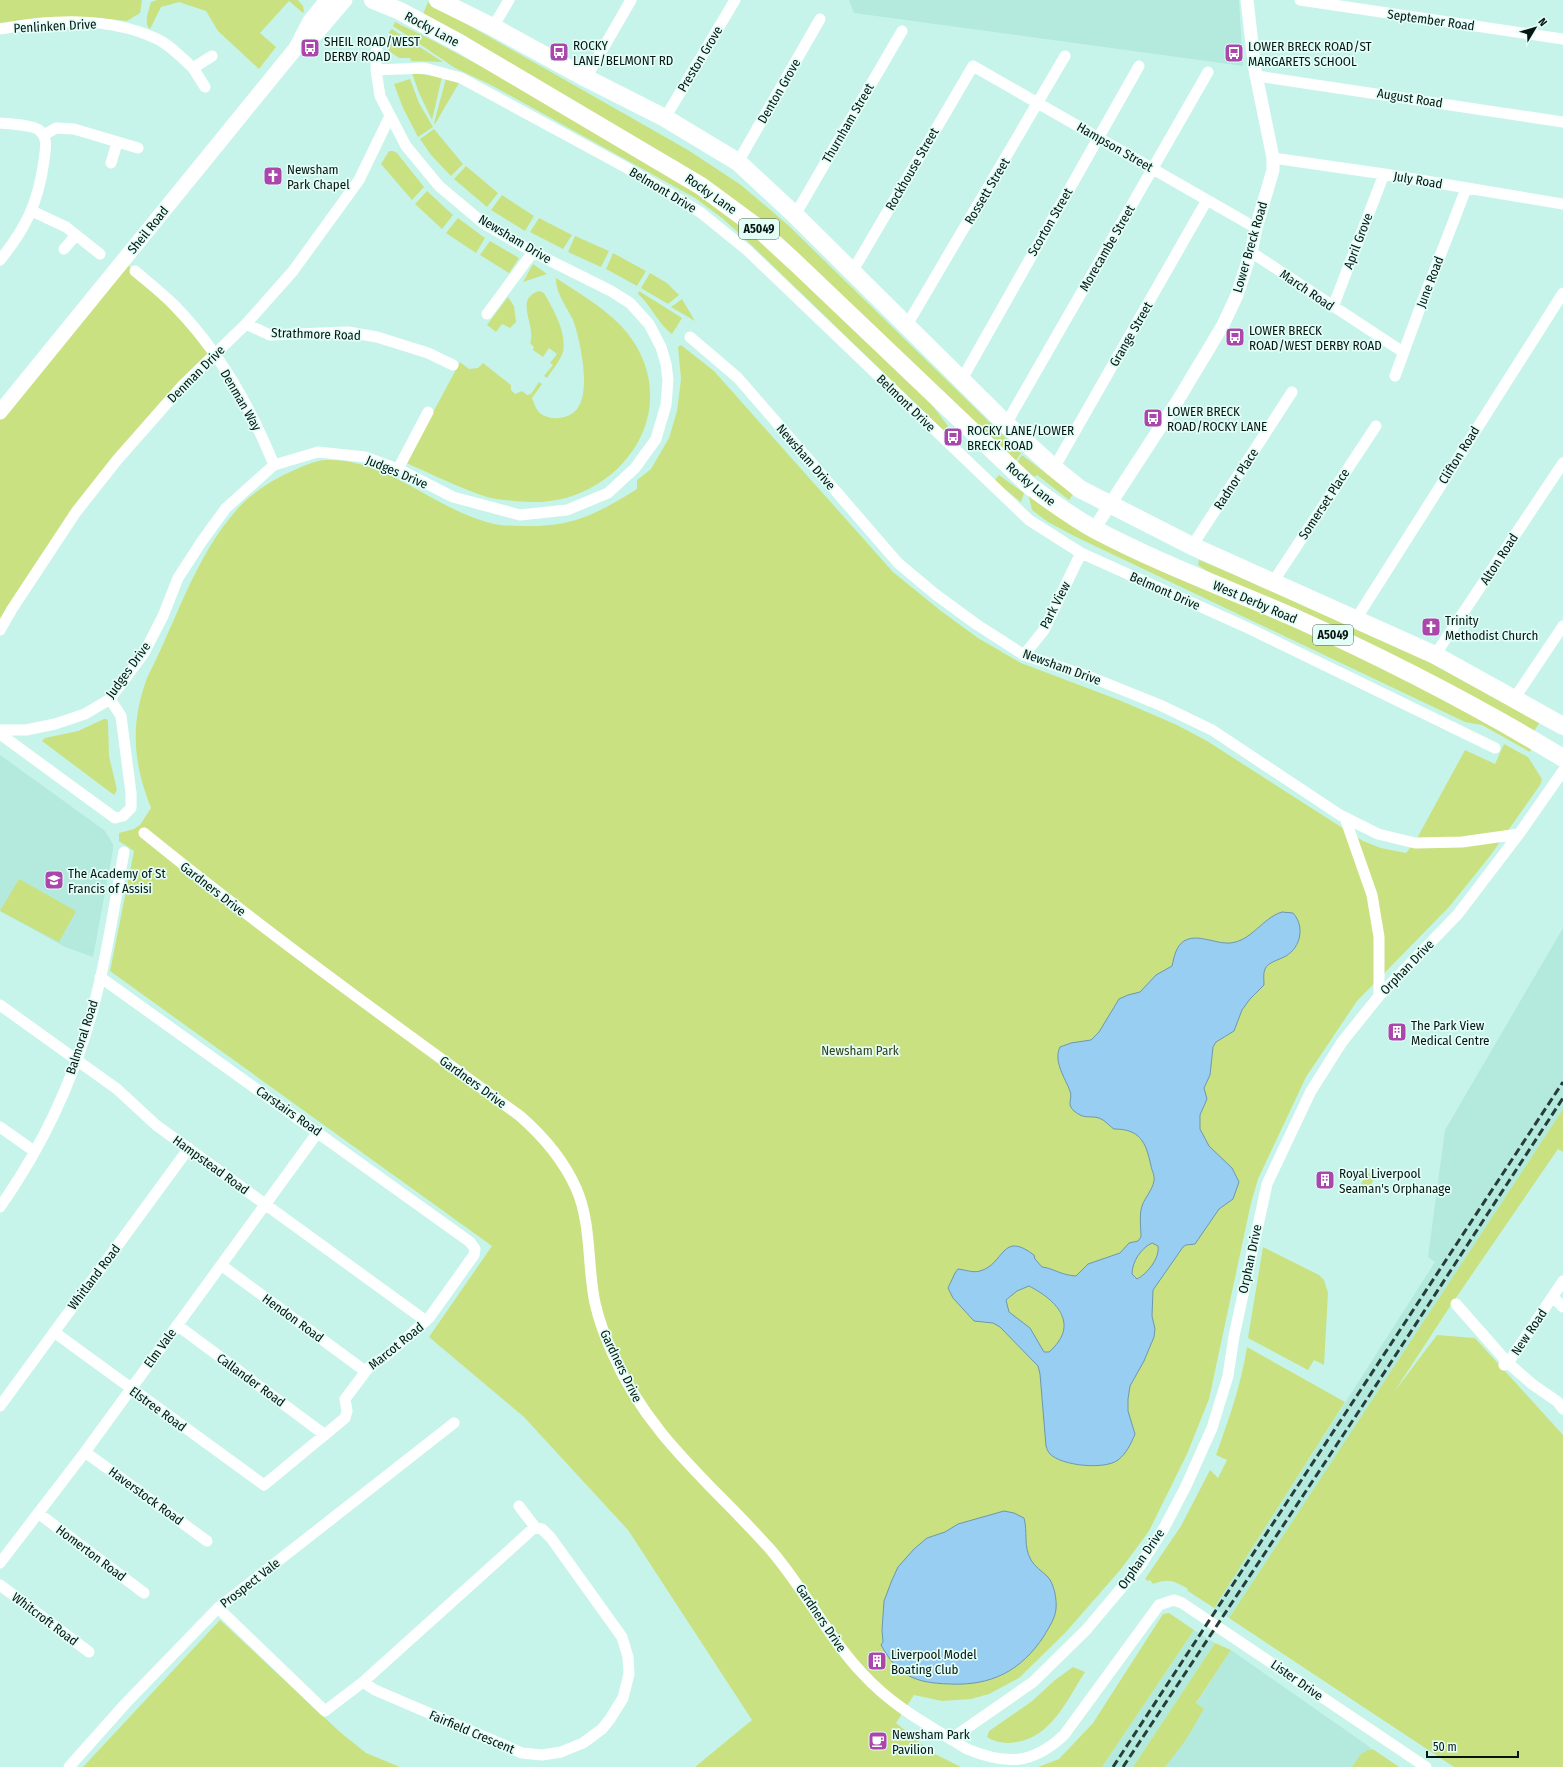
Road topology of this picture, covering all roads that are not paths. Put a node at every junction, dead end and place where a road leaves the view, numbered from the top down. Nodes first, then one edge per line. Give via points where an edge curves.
1 (327, 0) edge
2 (345, 0) edge
3 (373, 0) edge
4 (438, 0) edge
5 (510, 0) edge
6 (631, 0) edge
7 (735, 0) edge
8 (1247, 0) edge
9 (1300, 0) edge
10 (820, 19) dead end
11 (493, 27) junction
12 (0, 29) edge
13 (902, 32) dead end
14 (1563, 39) edge
15 (377, 40) dead end
16 (296, 48) junction
17 (212, 56) dead end
18 (1065, 56) dead end
19 (973, 66) joint
20 (1139, 66) dead end
21 (193, 68) junction
22 (376, 70) junction
23 (1208, 72) dead end
24 (1257, 76) junction
25 (586, 78) junction
26 (205, 87) dead end
27 (1039, 104) junction
28 (390, 116) junction
29 (665, 118) junction
30 (1563, 122) edge
31 (0, 123) edge
32 (44, 135) junction
33 (1099, 138) junction
34 (117, 143) junction
35 (138, 148) dead end
36 (1273, 158) junction
37 (738, 162) junction
38 (111, 163) dead end
39 (1152, 168) junction
40 (1384, 174) junction
41 (1466, 188) junction
42 (1207, 200) junction
43 (1563, 204) edge
44 (32, 211) junction
45 (795, 214) junction
46 (1256, 228) junction
47 (76, 235) junction
48 (64, 249) dead end
49 (533, 252) junction
50 (1251, 252) junction
51 (100, 254) dead end
52 (0, 260) edge
53 (135, 271) dead end
54 (852, 272) junction
55 (1563, 293) edge
56 (1332, 307) junction
57 (488, 314) dead end
58 (246, 324) junction
59 (907, 325) junction
60 (690, 337) dead end
61 (661, 347) joint
62 (1403, 352) junction
63 (214, 355) junction
64 (453, 365) dead end
65 (1395, 376) dead end
66 (962, 379) junction
67 (1292, 392) dead end
68 (0, 412) edge
69 (428, 412) dead end
70 (1006, 424) junction
71 (1376, 426) dead end
72 (1563, 463) edge
73 (274, 465) junction
74 (1054, 468) junction
75 (398, 469) junction
76 (1109, 504) junction
77 (1094, 529) junction
78 (1192, 546) junction
79 (1081, 553) junction
80 (1273, 582) junction
81 (1356, 618) junction
82 (1563, 626) edge
83 (0, 630) edge
84 (1024, 655) junction
85 (1435, 655) junction
86 (110, 698) junction
87 (1514, 699) junction
88 (1563, 726) edge
89 (0, 730) edge
90 (0, 734) edge
91 (1495, 748) dead end
92 (1563, 758) edge
93 (1563, 771) edge
94 (1345, 818) junction
95 (144, 833) dead end
96 (1520, 834) junction
97 (124, 852) dead end
98 (100, 977) junction
99 (1379, 996) junction
100 (0, 1005) edge
101 (76, 1059) junction
102 (0, 1127) edge
103 (318, 1132) junction
104 (190, 1148) junction
105 (34, 1151) junction
106 (265, 1204) junction
107 (0, 1207) edge
108 (475, 1249) joint
109 (221, 1265) junction
110 (1563, 1281) edge
111 (1553, 1297) junction
112 (1456, 1304) dead end
113 (1563, 1307) edge
114 (426, 1321) junction
115 (177, 1325) junction
116 (54, 1332) junction
117 (1506, 1364) junction
118 (365, 1371) junction
119 (131, 1389) junction
120 (0, 1406) edge
121 (1563, 1409) edge
122 (454, 1423) dead end
123 (325, 1435) junction
124 (85, 1452) junction
125 (264, 1485) joint
126 (519, 1506) dead end
127 (38, 1513) junction
128 (535, 1526) junction
129 (207, 1541) dead end
130 (0, 1563) edge
131 (0, 1585) edge
132 (144, 1593) dead end
133 (1166, 1603) joint
134 (218, 1608) junction
135 (89, 1652) dead end
136 (363, 1682) junction
137 (951, 1739) junction
138 (69, 1767) edge
139 (1426, 1767) edge

1 - 16 main road, Sheil Road via 310,21
2 - 16 main road, Sheil Road via 317,33
3 - 77 highway, Rocky Lane / A5049 via 400,11 461,44 702,186 758,228 1031,487 1066,513
4 - 11 highway, Rocky Lane / A5049
5 - 11 street
6 - 25 street
7 - 29 street, Preston Grove
8 - 24 street, Lower Breck Road
9 - 14 street, September Road
10 - 37 street, Denton Grove
11 - 25 highway, Rocky Lane / A5049
12 - 21 street, Penlinken Drive via 82,22 109,24 155,38
13 - 45 street, Thurnham Street
15 - 22 street, Newsham Drive
16 - 68 main road, Sheil Road
17 - 21 street
18 - 27 street, Rossett Street
19 - 27 street, Hampson Street
19 - 54 street, Rockhouse Street
20 - 33 street, Scorton Street
21 - 26 street, Penlinken Drive
22 - 28 street, Newsham Drive via 380,96
22 - 79 street, Belmont Drive via 424,68 461,78 627,168 700,212 747,250 1029,520
23 - 39 street, Morecambe Street
24 - 30 street, August Road
24 - 36 street, Lower Breck Road
25 - 29 highway, Rocky Lane / A5049
27 - 33 street, Hampson Street
27 - 59 street, Rossett Street
28 - 49 street, Newsham Drive via 406,146 439,186 483,223
28 - 58 street, Denman Drive via 355,185 293,270
29 - 37 highway, Rocky Lane / A5049
31 - 32 street via 36,128
32 - 34 street via 56,128 69,128
32 - 44 street via 46,143 42,176
33 - 39 street, Hampson Street
33 - 66 street, Scorton Street
34 - 35 street
34 - 38 street
36 - 40 street, July Road
36 - 46 street, Lower Breck Road via 1273,170
37 - 45 highway, Rocky Lane / A5049
39 - 42 street, Hampson Street
39 - 70 street, Morecambe Street
40 - 41 street, July Road
40 - 56 street, April Grove
41 - 43 street, July Road
41 - 62 street, June Road
42 - 46 street, Hampson Street
42 - 74 street, Grange Street
44 - 47 street via 66,227
44 - 52 street via 17,239
45 - 54 highway, Rocky Lane / A5049
46 - 50 street, Lower Breck Road
47 - 48 street
47 - 51 street
49 - 57 street
49 - 61 street, Newsham Drive via 630,303 649,324
50 - 56 street, March Road
50 - 76 street, Lower Breck Road via 1237,295 1223,325 1178,400
53 - 63 street, Denman Way via 174,305
54 - 59 highway, Rocky Lane / A5049
55 - 81 street, Clifton Road
56 - 62 street, March Road
58 - 63 street, Denman Drive
58 - 64 street, Strathmore Road via 270,334 348,332 377,337 422,351
59 - 66 highway, Rocky Lane / A5049
60 - 84 street, Newsham Drive via 738,378 898,563 976,624
61 - 75 street, Judges Drive via 668,380 666,405 656,439 635,468 608,493 567,510 520,516 454,497
62 - 65 street, June Road
63 - 73 street, Denman Way via 232,381 263,438
63 - 83 street, Denman Drive via 178,390 81,506
66 - 70 highway, Rocky Lane / A5049
67 - 78 street, Radnor Place
69 - 75 street
70 - 74 highway, Rocky Lane / A5049
71 - 80 street, Somerset Place
72 - 85 street, Alton Road
73 - 75 street, Judges Drive via 318,452 365,457
73 - 86 street, Judges Drive via 226,508 202,541 178,578 163,616 144,653
74 - 76 highway, Rocky Lane / A5049 via 1080,489
76 - 77 street, Lower Breck Road
76 - 78 highway, West Derby Road / A5049
77 - 92 highway, West Derby Road / A5049 via 1178,569 1353,644 1502,721
78 - 80 highway, West Derby Road / A5049
79 - 84 street, Park View via 1044,630
79 - 91 street, Belmont Drive via 1248,628
80 - 81 highway, West Derby Road / A5049
81 - 85 highway, West Derby Road / A5049
82 - 87 street
84 - 94 street, Newsham Drive via 1154,702 1212,730
85 - 87 highway, West Derby Road / A5049
86 - 89 street, Judges Drive via 85,714 55,724 26,730
86 - 90 street via 121,716 131,792 131,808 123,816 115,818 98,807
87 - 88 highway, West Derby Road / A5049
93 - 96 street, Orphan Drive
94 - 96 street, Newsham Drive via 1378,834 1415,842 1462,842
94 - 99 street via 1372,895 1379,936
95 - 137 street, Gardners Drive via 164,852 240,910 520,1116 555,1151 577,1189 583,1211 595,1302 601,1324 612,1353 639,1404 674,1450 787,1568 841,1649 863,1675 910,1715
96 - 99 street, Orphan Drive via 1458,914
97 - 98 street, Balmoral Road
98 - 101 street, Balmoral Road via 91,1016
98 - 103 street, Carstairs Road
99 - 137 street, Orphan Drive via 1342,1042 1311,1091 1267,1184 1220,1407 1186,1486 1164,1528 1140,1566 1064,1654 1033,1682
100 - 101 street, Hampstead Road
101 - 104 street, Hampstead Road via 117,1089 156,1124
101 - 105 street, Balmoral Road via 44,1134
102 - 105 street
103 - 106 street, Elm Vale
103 - 108 street, Carstairs Road via 470,1242
104 - 106 street, Hampstead Road
104 - 116 street, Whitland Road
105 - 107 street, Balmoral Road
106 - 109 street, Elm Vale
106 - 114 street, Hampstead Road
108 - 114 street, Marcot Road via 474,1255
109 - 115 street, Elm Vale
109 - 118 street, Hendon Road
110 - 111 street, New Road
111 - 113 street
111 - 117 street, New Road
112 - 117 street, New Road
114 - 118 street, Marcot Road
115 - 119 street, Elm Vale
115 - 123 street, Callander Road
116 - 119 street, Elstree Road
116 - 120 street, Whitland Road
117 - 121 street via 1558,1402
118 - 123 street, Marcot Road via 345,1399 347,1415
119 - 124 street, Elm Vale
119 - 125 street, Elstree Road
122 - 134 street, Prospect Vale
123 - 125 street, Marcot Road
124 - 127 street, Elm Vale
124 - 129 street, Haverstock Road
126 - 128 street, Fairfield Crescent
127 - 130 street, Elm Vale
127 - 132 street, Homerton Road
128 - 136 street
128 - 136 street, Fairfield Crescent via 551,1538 622,1637 628,1657 627,1686 617,1709 602,1729 583,1743 561,1752 542,1755 522,1753 375,1690
131 - 135 street, Whitcroft Road
133 - 137 street, Gardners Drive via 1159,1606 1148,1619 1064,1735 1050,1748 1036,1755 1014,1760 991,1758
133 - 139 street, Lister Drive via 1174,1600 1188,1607
134 - 136 street via 325,1711
134 - 138 street, Prospect Vale via 126,1703

